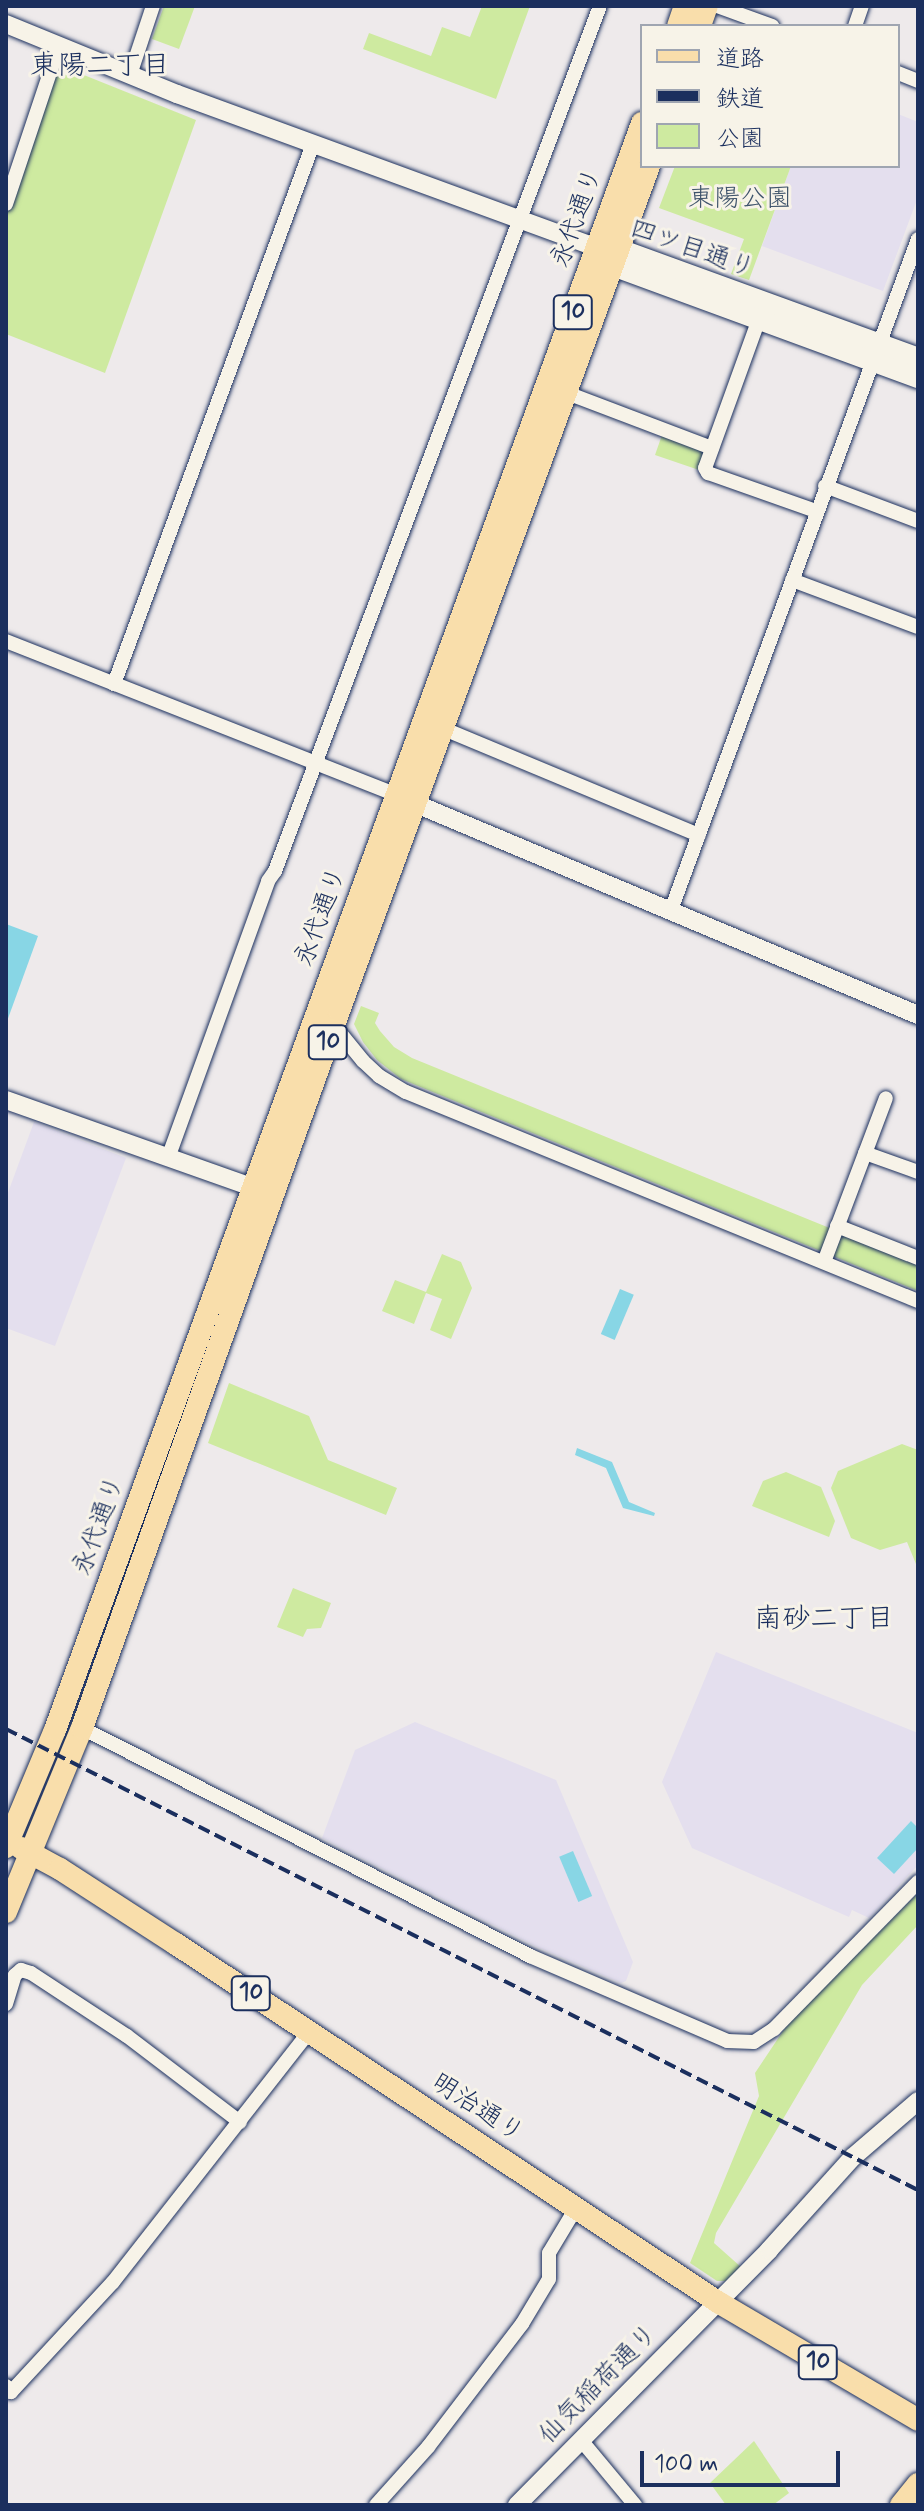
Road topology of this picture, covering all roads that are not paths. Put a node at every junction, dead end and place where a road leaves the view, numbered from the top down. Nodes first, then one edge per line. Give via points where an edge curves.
1 (153, 6) edge
2 (600, 6) edge
3 (717, 6) edge
4 (6, 24) edge
5 (766, 24) edge
6 (59, 46) junction
7 (130, 75) junction
8 (640, 131) edge
9 (313, 144) junction
10 (648, 168) edge
11 (6, 204) edge
12 (521, 220) junction
13 (918, 239) edge
14 (610, 254) junction
15 (759, 319) junction
16 (876, 353) junction
17 (918, 358) edge
18 (918, 378) edge
19 (567, 393) junction
20 (712, 448) junction
21 (825, 486) junction
22 (816, 511) junction
23 (918, 521) edge
24 (792, 580) junction
25 (918, 627) edge
26 (6, 641) edge
27 (114, 684) junction
28 (444, 729) junction
29 (314, 762) junction
30 (406, 799) junction
31 (699, 835) junction
32 (671, 910) junction
33 (319, 1006) junction
34 (917, 1013) edge
35 (334, 1025) junction
36 (886, 1098) dead end
37 (6, 1100) edge
38 (865, 1153) junction
39 (168, 1158) junction
40 (918, 1172) edge
41 (263, 1191) junction
42 (837, 1226) junction
43 (918, 1258) edge
44 (824, 1262) junction
45 (918, 1301) edge
46 (75, 1746) junction
47 (7, 1842) edge
48 (32, 1854) junction
49 (918, 1882) edge
50 (6, 1912) edge
51 (6, 2004) edge
52 (309, 2032) junction
53 (918, 2101) edge
54 (240, 2122) junction
55 (576, 2208) junction
56 (718, 2302) junction
57 (8, 2392) edge
58 (918, 2420) edge
59 (581, 2440) junction
60 (918, 2484) edge
61 (376, 2505) edge
62 (517, 2505) edge
63 (635, 2505) edge
64 (901, 2505) edge

1 - 7 street
2 - 12 street
3 - 5 street
4 - 6 street
6 - 7 street
6 - 11 street
7 - 9 street
8 - 14 main road, 永代通り / 10
9 - 12 street
9 - 27 street
10 - 14 main road, 永代通り / 10
12 - 14 street
12 - 29 street
13 - 16 street
14 - 15 main road, 四ツ目通り
14 - 16 main road, 四ツ目通り
14 - 19 main road, 永代通り / 10
14 - 30 main road, 永代通り / 10
15 - 16 main road, 四ツ目通り
15 - 20 street
16 - 17 main road, 四ツ目通り
16 - 18 main road, 四ツ目通り
16 - 21 street
19 - 20 street
19 - 28 main road, 永代通り / 10
20 - 22 street via 708,473
21 - 22 street
21 - 23 street
22 - 24 street
24 - 25 street
24 - 31 street
26 - 27 street
27 - 29 street
28 - 30 main road, 永代通り / 10
28 - 31 street
29 - 30 street
29 - 39 street
30 - 32 street
30 - 33 main road, 永代通り / 10
30 - 35 main road, 永代通り / 10
31 - 32 street
32 - 34 street
33 - 35 street
33 - 41 main road, 永代通り / 10
35 - 41 main road, 永代通り / 10
35 - 44 street via 391,1085
36 - 38 street
37 - 39 street
38 - 40 street
38 - 42 street
39 - 41 street
41 - 46 main road, 永代通り / 10
41 - 47 main road, 永代通り / 10
42 - 43 street
42 - 44 street
44 - 45 street
46 - 48 main road, 永代通り / 10
46 - 49 street via 727,2041 754,2042 774,2029
47 - 48 main road, 明治通り / 10
48 - 50 main road, 永代通り / 10
48 - 52 main road, 明治通り / 10
51 - 54 street via 15,1975 21,1970 31,1973 137,2043
52 - 54 street
52 - 55 main road, 明治通り / 10
53 - 56 street, 仙気稲荷通り via 853,2157
54 - 57 street via 113,2282
55 - 56 main road, 明治通り / 10
55 - 61 street via 549,2253 549,2279 522,2324 428,2447
56 - 58 main road, 明治通り / 10
56 - 59 street, 仙気稲荷通り
59 - 62 street, 仙気稲荷通り
59 - 63 street
60 - 64 main road

